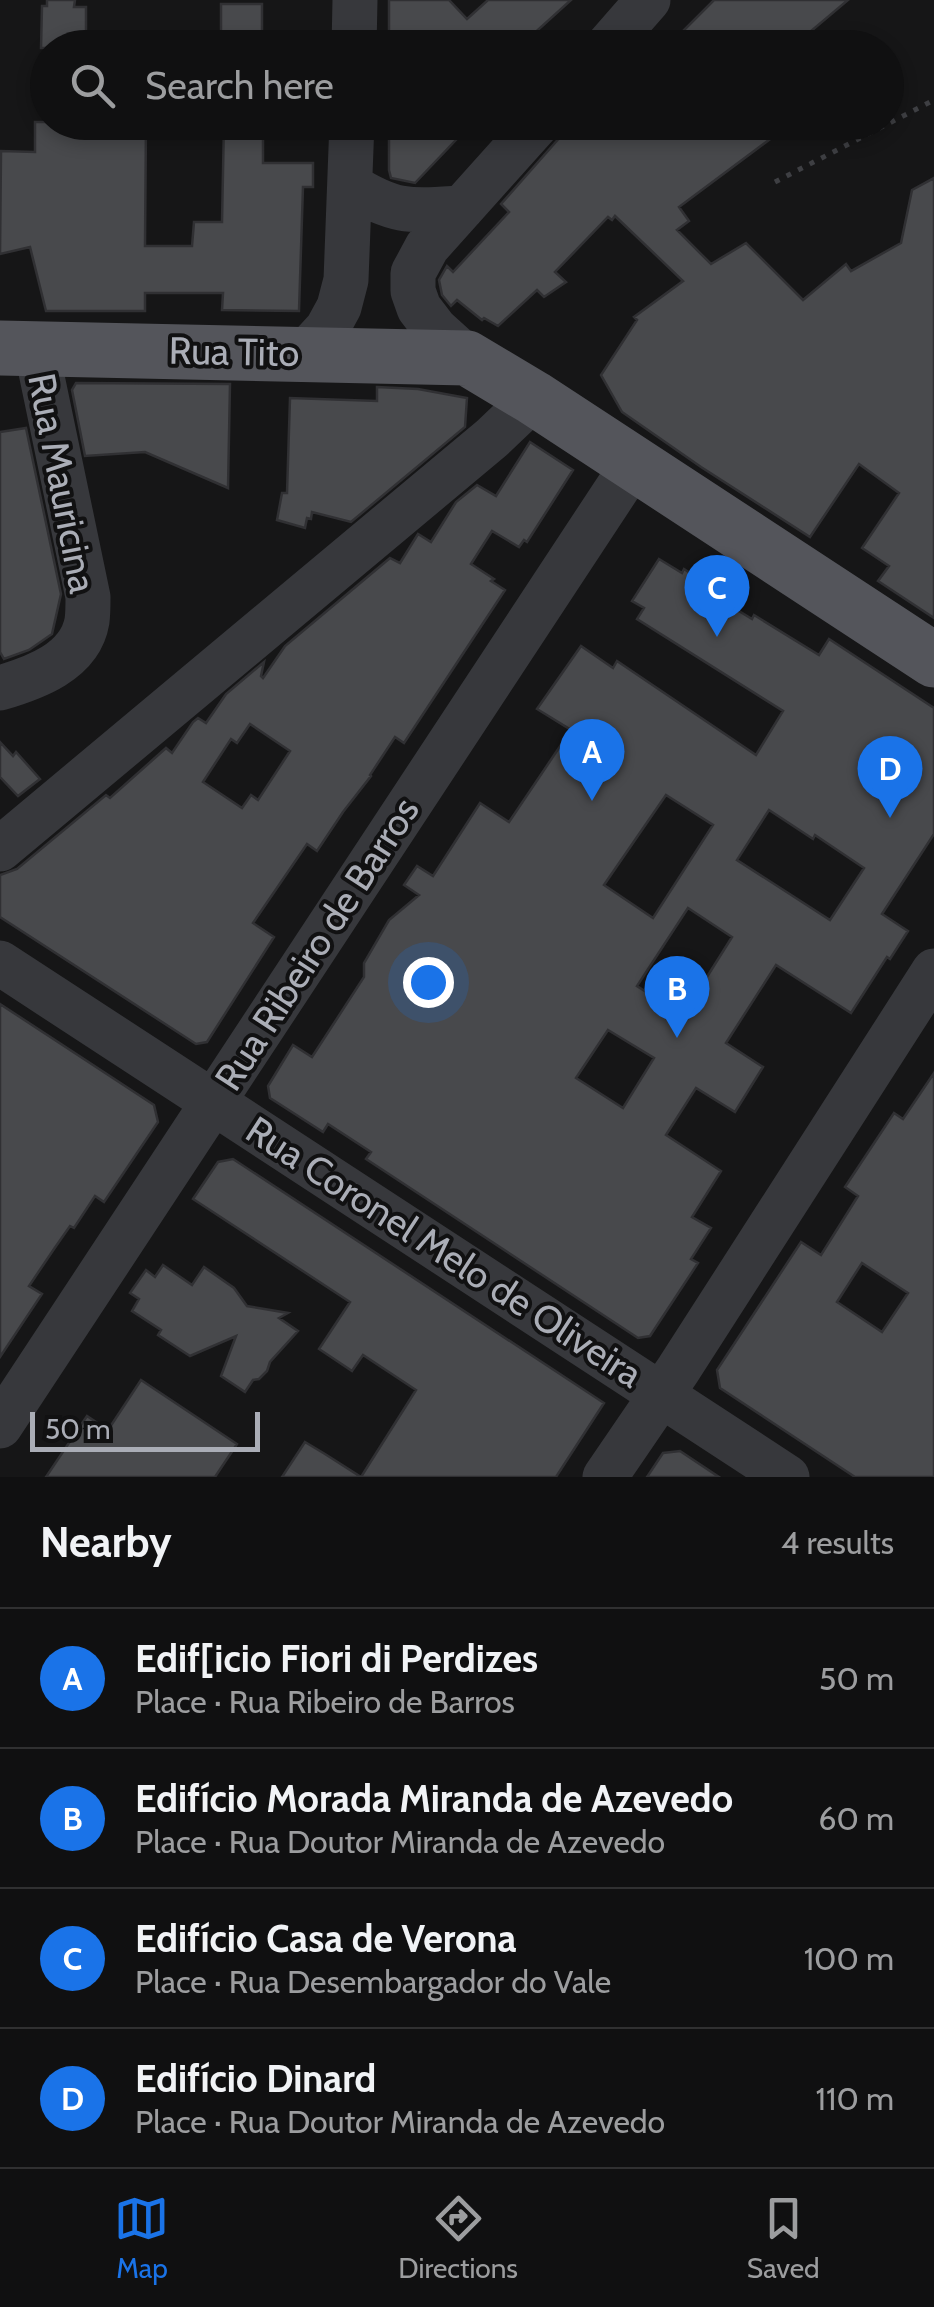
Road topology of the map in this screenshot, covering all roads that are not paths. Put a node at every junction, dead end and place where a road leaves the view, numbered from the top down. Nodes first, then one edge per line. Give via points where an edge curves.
1 (355, 0) edge
2 (648, 0) edge
3 (354, 30) edge
4 (622, 30) edge
5 (351, 140) edge
6 (523, 140) edge
7 (350, 186) junction
8 (462, 208) junction
9 (18, 348) edge
10 (304, 353) junction
11 (467, 358) junction
12 (534, 398) junction
13 (634, 463) junction
14 (934, 660) edge
15 (0, 688) edge
16 (0, 848) edge
17 (0, 963) edge
18 (934, 970) edge
19 (213, 1101) junction
20 (661, 1394) junction
21 (0, 1426) edge
22 (605, 1477) edge
23 (787, 1477) edge

1 - 3 street
2 - 4 street
5 - 7 street
6 - 8 street
7 - 8 street via 398,209
7 - 10 street via 339,308
8 - 11 street via 426,247 412,291 435,329
9 - 10 main road, Rua Tito
9 - 15 street, Rua Mauricina via 88,597 87,625 60,662
10 - 11 main road, Rua Tito
11 - 12 main road
12 - 13 main road
12 - 16 street
13 - 14 main road
13 - 19 street, Rua Ribeiro de Barros
17 - 19 street, Rua Coronel Melo de Oliveira
18 - 20 street
19 - 20 street, Rua Coronel Melo de Oliveira
19 - 21 street, Rua Ribeiro de Barros
20 - 22 street
20 - 23 street, Rua Coronel Melo de Oliveira

